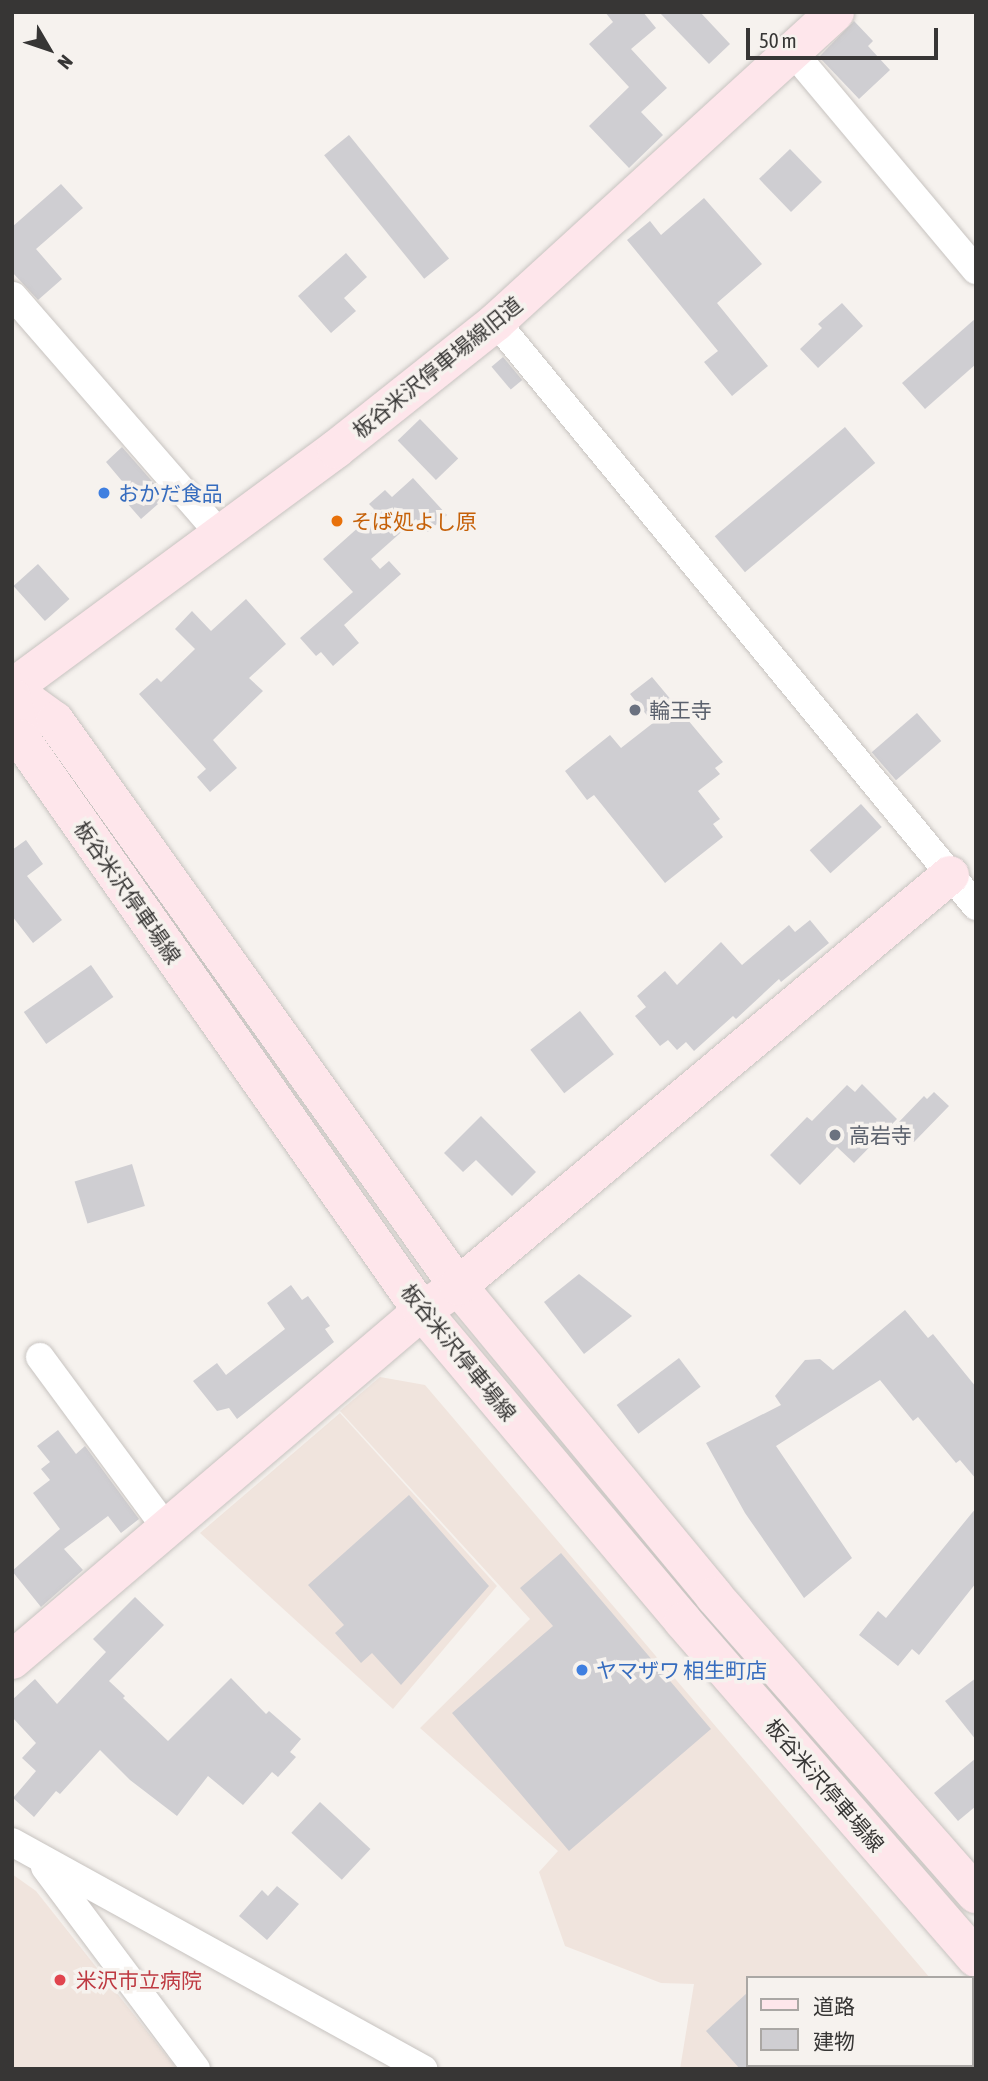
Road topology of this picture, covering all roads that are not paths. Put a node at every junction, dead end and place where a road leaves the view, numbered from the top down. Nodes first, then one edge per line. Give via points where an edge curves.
1 (835, 12) edge
2 (792, 51) junction
3 (976, 270) edge
4 (13, 296) edge
5 (496, 322) junction
6 (219, 533) junction
7 (12, 689) edge
8 (12, 697) edge
9 (950, 875) junction
10 (976, 906) edge
11 (458, 1286) junction
12 (422, 1311) junction
13 (40, 1357) dead end
14 (166, 1528) junction
15 (12, 1660) edge
16 (12, 1842) edge
17 (39, 1859) junction
18 (976, 1894) edge
19 (976, 1958) edge
20 (196, 2069) edge
21 (423, 2069) edge

1 - 2 main road, 板谷米沢停車場線旧道
2 - 3 street
2 - 5 main road, 板谷米沢停車場線旧道
4 - 6 street
5 - 6 main road, 板谷米沢停車場線旧道 via 336,449
5 - 9 street
6 - 7 main road, 板谷米沢停車場線旧道
7 - 11 main road, 板谷米沢停車場線 via 55,721
8 - 12 main road, 板谷米沢停車場線 via 21,739
9 - 10 street
9 - 11 main road
11 - 12 main road
11 - 18 main road, 板谷米沢停車場線 via 714,1596
12 - 14 main road
12 - 19 main road, 板谷米沢停車場線
13 - 14 street
14 - 15 main road
16 - 17 street
17 - 20 street
17 - 21 street

